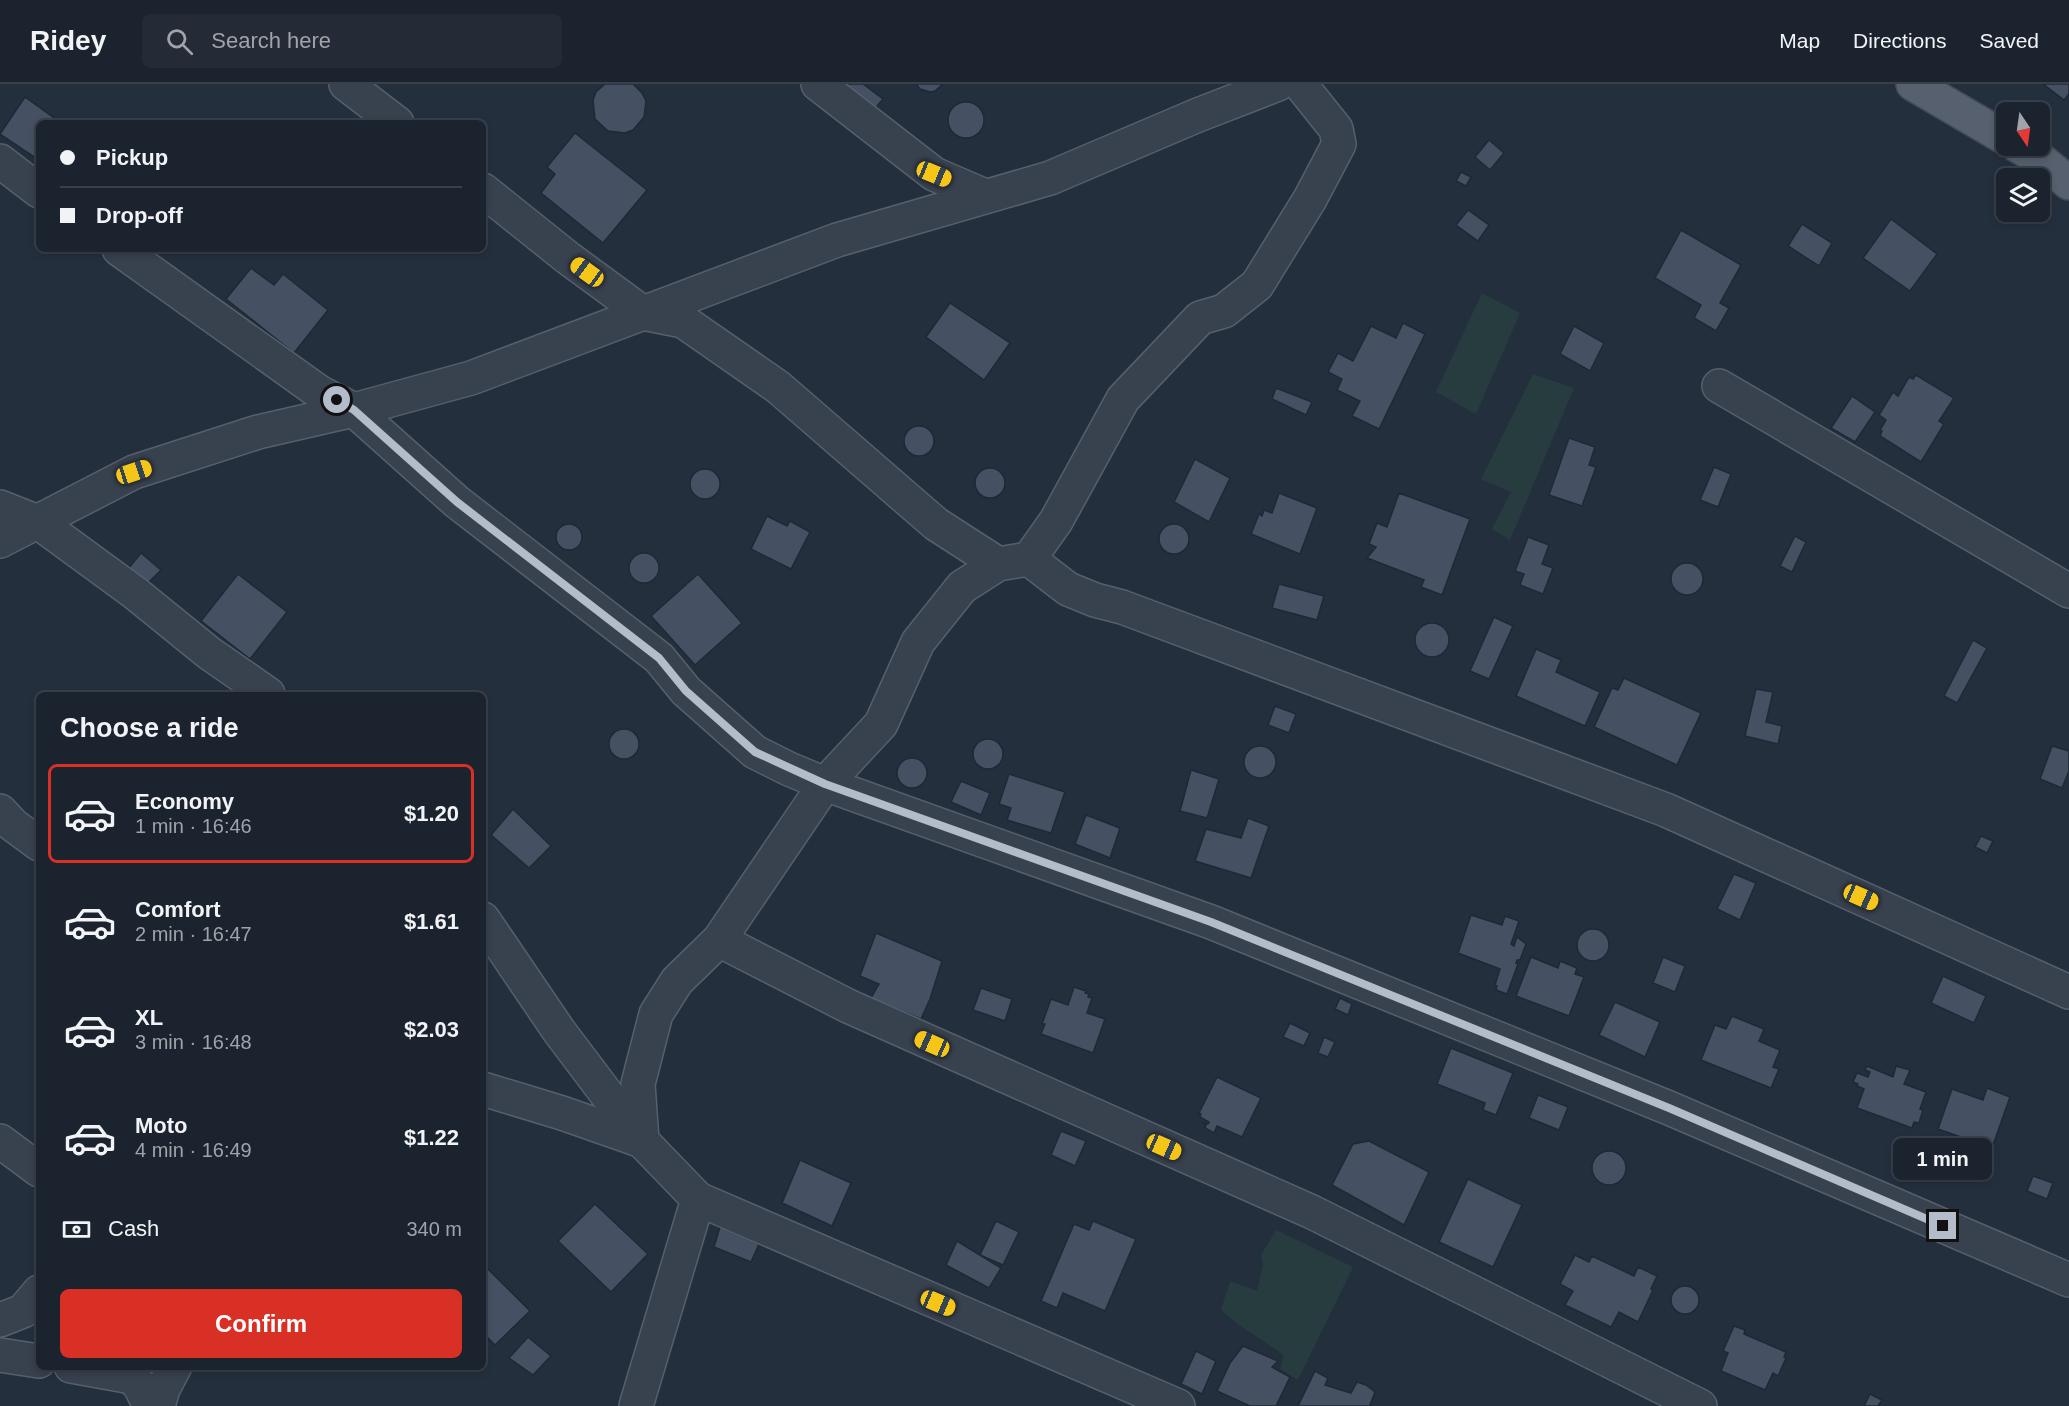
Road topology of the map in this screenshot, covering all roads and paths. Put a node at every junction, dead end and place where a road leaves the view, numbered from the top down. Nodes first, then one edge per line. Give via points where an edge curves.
1 (346, 84) edge
2 (818, 84) edge
3 (1278, 84) edge
4 (1300, 84) edge
5 (1913, 84) edge
6 (393, 120) edge
7 (1996, 133) edge
8 (2035, 156) edge
9 (0, 161) edge
10 (2069, 183) edge
11 (36, 189) edge
12 (486, 192) edge
13 (985, 196) junction
14 (123, 252) edge
15 (643, 313) junction
16 (1719, 386) dead end
17 (354, 410) junction
18 (0, 507) edge
19 (38, 522) junction
20 (0, 541) edge
21 (1013, 562) junction
22 (2069, 591) edge
23 (265, 692) edge
24 (825, 784) junction
25 (0, 811) edge
26 (36, 842) edge
27 (486, 923) edge
28 (719, 940) junction
29 (2069, 992) edge
30 (486, 1090) edge
31 (0, 1141) edge
32 (642, 1141) junction
33 (36, 1168) edge
34 (698, 1199) junction
35 (2069, 1280) edge
36 (36, 1296) edge
37 (0, 1320) edge
38 (0, 1355) edge
39 (36, 1361) edge
40 (93, 1370) edge
41 (173, 1370) edge
42 (150, 1406) edge
43 (158, 1406) edge
44 (636, 1406) edge
45 (1178, 1406) edge
46 (1700, 1406) edge

1 - 6 street
2 - 13 street via 934,174
3 - 13 street via 1050,177
4 - 21 street via 1336,129 1339,144 1310,199 1257,285 1224,311 1200,318 1123,399 1056,521
5 - 7 main road
8 - 10 main road
9 - 11 street
12 - 15 street
13 - 15 street via 837,240
14 - 17 street via 319,392
15 - 17 street via 471,378
15 - 21 street via 684,321 778,387 936,524
16 - 22 street
17 - 19 street via 258,432 134,472
17 - 24 street via 457,502 659,658 686,691 755,752
18 - 19 street
19 - 20 street
19 - 23 street
21 - 24 street via 963,587 918,642 881,724
21 - 29 street via 1095,600 1666,810
24 - 28 street
24 - 35 street via 1222,927 1669,1108
25 - 26 street
27 - 32 street via 559,1031
28 - 32 street via 677,981 657,1014 638,1084
28 - 46 street via 848,1006 1312,1212
30 - 32 street
31 - 33 street
32 - 34 street
34 - 44 street
34 - 45 street
36 - 37 street via 23,1311
38 - 39 street
40 - 42 street via 132,1377
41 - 43 street

